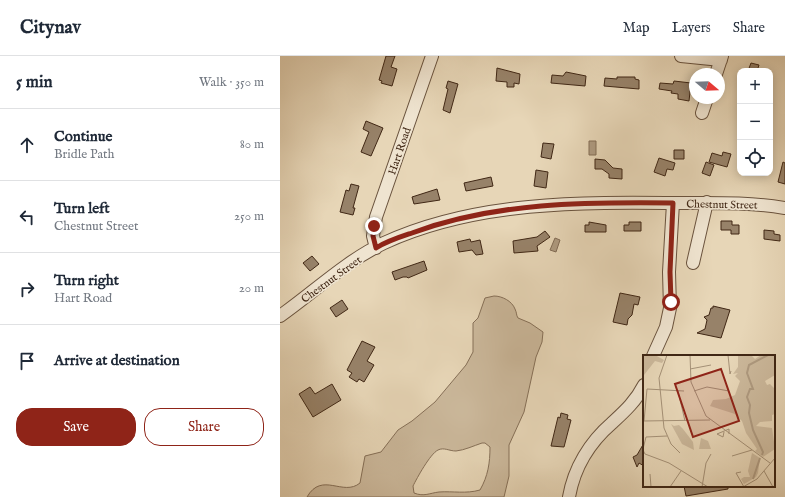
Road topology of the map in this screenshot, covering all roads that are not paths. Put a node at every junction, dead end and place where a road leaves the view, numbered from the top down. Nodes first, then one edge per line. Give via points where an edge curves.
1 (432, 56) edge
2 (682, 56) edge
3 (722, 58) edge
4 (718, 68) edge
5 (705, 104) edge
6 (702, 113) dead end
7 (707, 202) junction
8 (673, 203) junction
9 (785, 208) edge
10 (376, 248) junction
11 (694, 264) dead end
12 (280, 316) edge
13 (653, 355) edge
14 (643, 387) edge
15 (569, 497) edge

1 - 10 street, Hart Road via 376,217 373,236
2 - 3 street
3 - 4 street
5 - 6 street
7 - 8 street, Chestnut Street
7 - 9 street, Chestnut Street via 754,203
7 - 11 street
8 - 10 street, Chestnut Street via 602,202 502,210 460,217 427,227
8 - 13 street via 670,308 666,327
10 - 12 street, Chestnut Street via 352,262
14 - 15 street via 630,407 590,448 575,474

